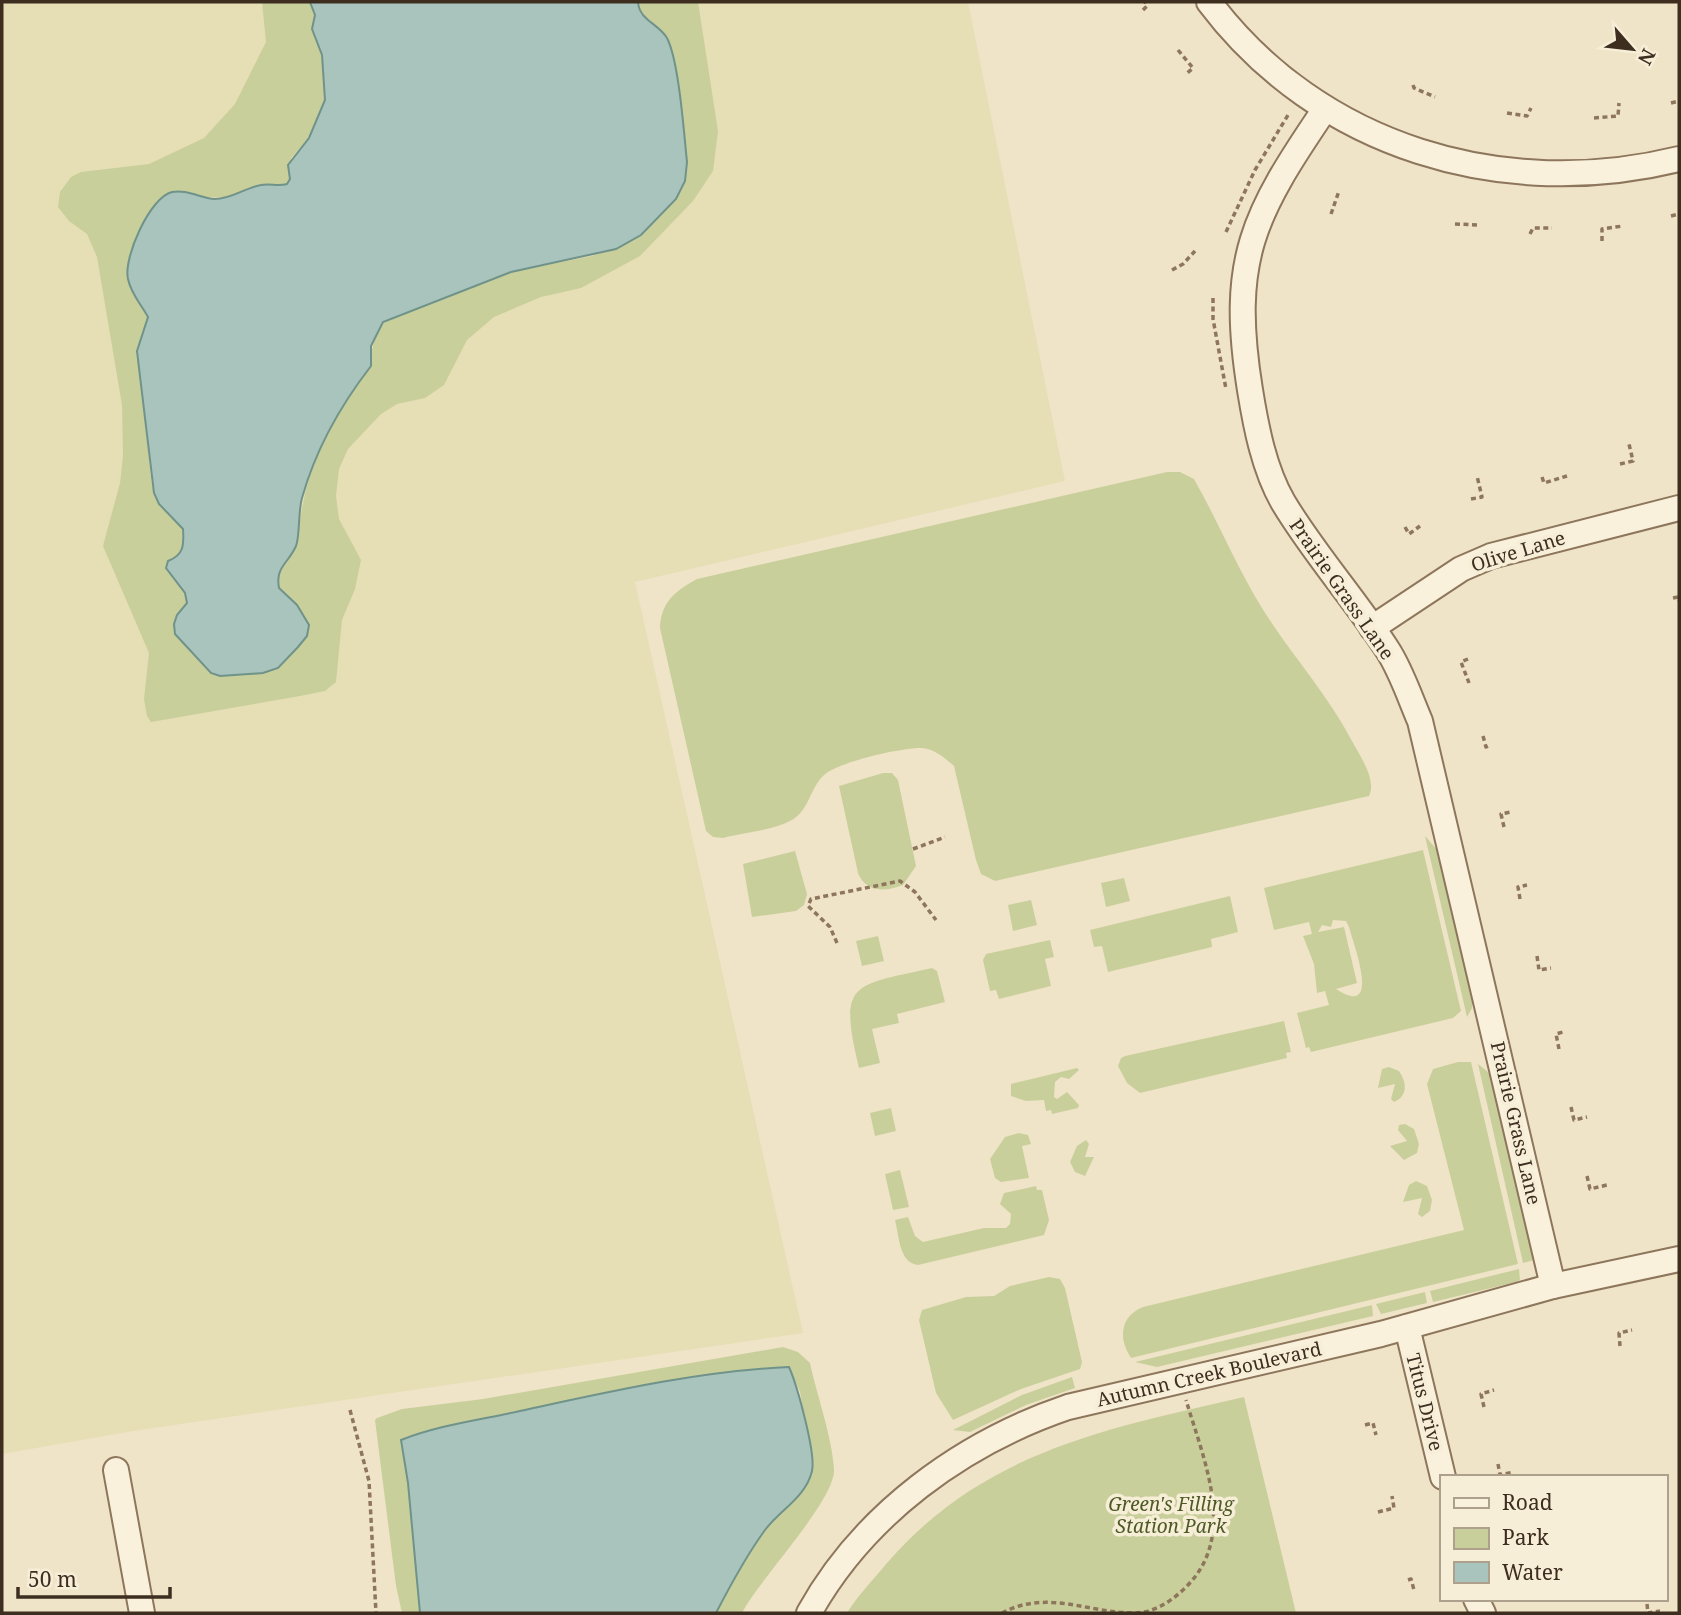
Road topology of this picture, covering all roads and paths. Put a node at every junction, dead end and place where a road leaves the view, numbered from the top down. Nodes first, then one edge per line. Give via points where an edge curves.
1 (1145, 2) edge
2 (1209, 2) edge
3 (1143, 10) dead end
4 (1178, 50) dead end
5 (1185, 75) dead end
6 (1413, 85) dead end
7 (1435, 97) dead end
8 (1679, 101) edge
9 (1619, 103) dead end
10 (1671, 103) dead end
11 (1531, 108) dead end
12 (1325, 109) junction
13 (1507, 113) dead end
14 (1288, 115) dead end
15 (1594, 118) dead end
16 (1679, 159) edge
17 (1339, 191) dead end
18 (1331, 214) dead end
19 (1679, 214) edge
20 (1671, 216) dead end
21 (1455, 224) dead end
22 (1479, 225) dead end
23 (1623, 226) dead end
24 (1552, 229) dead end
25 (1226, 232) dead end
26 (1530, 234) dead end
27 (1602, 241) dead end
28 (1195, 251) dead end
29 (1172, 270) dead end
30 (1213, 298) dead end
31 (1228, 401) dead end
32 (1629, 444) dead end
33 (1620, 464) dead end
34 (1477, 476) dead end
35 (1567, 476) dead end
36 (1542, 477) dead end
37 (1471, 499) dead end
38 (1679, 508) edge
39 (1420, 526) dead end
40 (1405, 527) dead end
41 (1673, 598) dead end
42 (1679, 601) edge
43 (1372, 628) junction
44 (1468, 659) dead end
45 (1469, 683) dead end
46 (1483, 736) dead end
47 (1488, 746) dead end
48 (1511, 812) dead end
49 (1504, 827) dead end
50 (945, 837) dead end
51 (912, 849) dead end
52 (1527, 885) dead end
53 (1520, 900) dead end
54 (936, 920) dead end
55 (837, 943) dead end
56 (1537, 956) dead end
57 (1551, 968) dead end
58 (1563, 1032) dead end
59 (1559, 1049) dead end
60 (1571, 1107) dead end
61 (1587, 1117) dead end
62 (1587, 1176) dead end
63 (1607, 1185) dead end
64 (1679, 1259) edge
65 (1553, 1286) junction
66 (1407, 1327) junction
67 (1632, 1330) dead end
68 (1620, 1346) dead end
69 (1494, 1390) dead end
70 (1188, 1407) dead end
71 (1484, 1407) dead end
72 (350, 1410) dead end
73 (1365, 1425) dead end
74 (1376, 1435) dead end
75 (1498, 1464) dead end
76 (116, 1470) dead end
77 (1514, 1472) dead end
78 (1443, 1475) edge
79 (1392, 1496) dead end
80 (1378, 1511) dead end
81 (1408, 1580) dead end
82 (1414, 1590) dead end
83 (1647, 1604) dead end
84 (1660, 1611) dead end
85 (142, 1613) edge
86 (376, 1613) edge
87 (809, 1613) edge
88 (1002, 1613) edge

1 - 3 path
2 - 12 street via 1234,35
4 - 5 path via 1193,68
6 - 7 path
8 - 10 path
9 - 15 path via 1618,116
11 - 13 path via 1527,116
12 - 16 street via 1413,149 1475,167 1556,176 1645,168
12 - 43 street, Prairie Grass Lane via 1287,164 1258,219 1242,288 1242,339 1254,411 1281,498
14 - 25 path
17 - 18 path
19 - 20 path
21 - 22 path
23 - 27 path via 1602,229
24 - 26 path via 1533,228
28 - 29 path
30 - 31 path
32 - 33 path via 1633,461
34 - 37 path via 1482,497
35 - 36 path via 1544,482
38 - 43 street, Olive Lane via 1490,556 1461,569
39 - 40 path via 1409,534
41 - 42 path
43 - 65 street, Prairie Grass Lane via 1389,651 1420,721
44 - 45 path via 1461,662
46 - 47 path
48 - 49 path via 1501,814
50 - 51 path
52 - 53 path via 1518,887
54 - 55 path via 915,892 900,881 811,899 808,906 835,932
56 - 57 path via 1539,970
58 - 59 path via 1556,1034
60 - 61 path via 1574,1120
62 - 63 path via 1590,1189
64 - 65 street, Autumn Creek Boulevard
65 - 66 street, Autumn Creek Boulevard
66 - 78 street, Titus Drive
66 - 87 street, Autumn Creek Boulevard via 1033,1419 970,1450 903,1501 860,1543
67 - 68 path via 1619,1333
69 - 71 path via 1481,1394
70 - 88 path via 1215,1514 1206,1561 1191,1582 1163,1605 1136,1613 1056,1601
72 - 86 path via 369,1481
73 - 74 path via 1373,1423
75 - 77 path via 1500,1475
76 - 85 street
79 - 80 path via 1394,1508
81 - 82 path
83 - 84 path via 1648,1613

